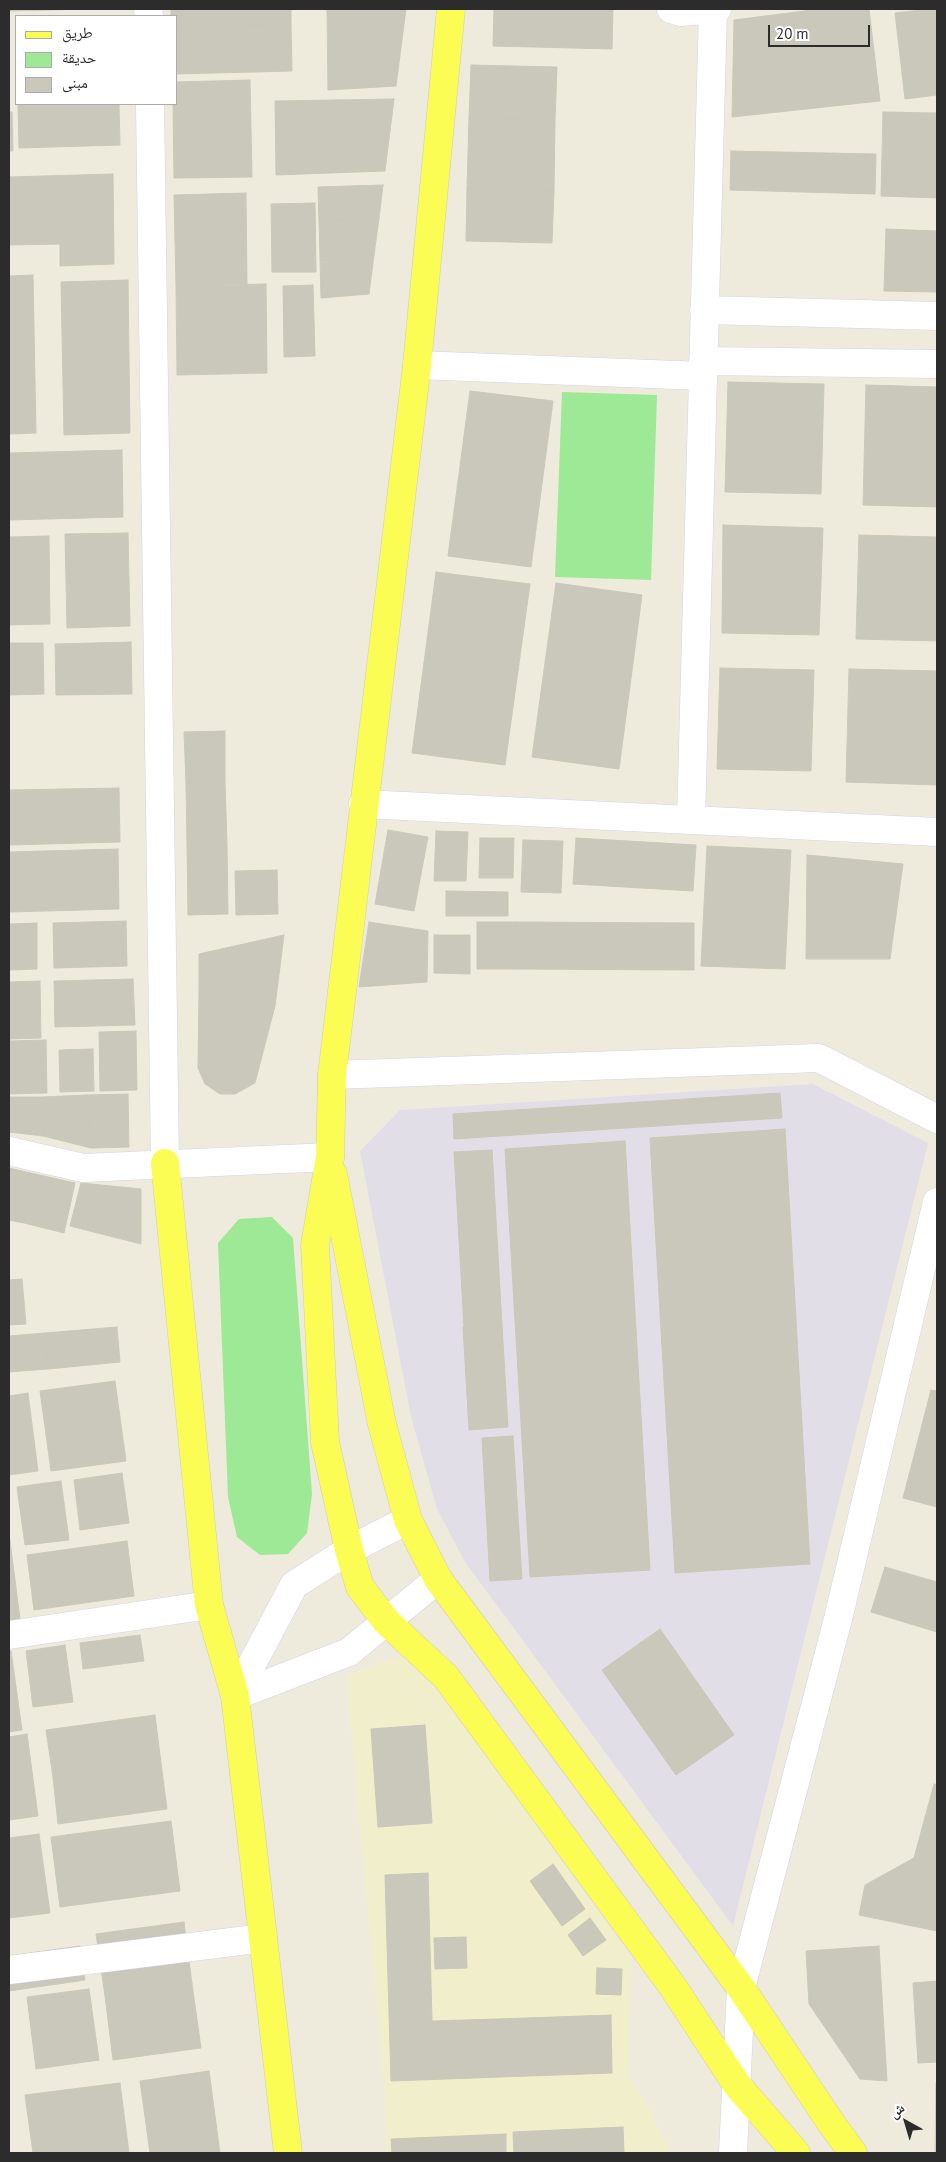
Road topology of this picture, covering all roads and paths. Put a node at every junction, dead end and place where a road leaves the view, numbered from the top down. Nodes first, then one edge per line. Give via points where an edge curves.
1 (451, 9) edge
2 (671, 9) edge
3 (713, 9) edge
4 (717, 9) edge
5 (150, 105) edge
6 (704, 310) junction
7 (937, 316) edge
8 (937, 364) edge
9 (417, 365) junction
10 (703, 369) junction
11 (363, 804) junction
12 (691, 820) junction
13 (937, 832) edge
14 (332, 1075) junction
15 (937, 1119) edge
16 (9, 1151) edge
17 (330, 1157) junction
18 (165, 1163) junction
19 (937, 1202) edge
20 (408, 1520) junction
21 (349, 1550) junction
22 (438, 1579) junction
23 (209, 1605) junction
24 (386, 1621) junction
25 (9, 1635) edge
26 (235, 1696) junction
27 (263, 1938) junction
28 (9, 1970) edge
29 (741, 1988) junction
30 (737, 2085) junction
31 (288, 2153) edge
32 (734, 2153) edge
33 (796, 2153) edge
34 (853, 2153) edge

1 - 9 main road
2 - 3 street via 680,12
3 - 4 street
3 - 6 street
5 - 18 street
6 - 7 street
6 - 10 street
8 - 10 street
9 - 10 street
9 - 11 main road
10 - 12 street
11 - 12 street
11 - 14 main road
12 - 13 street
14 - 15 street via 819,1058
14 - 17 main road
16 - 18 street via 83,1168
17 - 18 street
17 - 20 main road via 382,1424
17 - 21 main road via 315,1246 318,1324 324,1442
18 - 23 main road
19 - 29 street via 838,1619
20 - 21 street
20 - 22 main road
21 - 24 main road via 360,1588
21 - 26 street via 294,1585
22 - 24 street
22 - 29 main road
23 - 25 street
23 - 26 main road
24 - 26 street via 349,1652
24 - 30 main road via 446,1677 673,1987
26 - 27 main road
27 - 28 street
27 - 31 main road
29 - 30 street
29 - 34 main road
30 - 32 street
30 - 33 main road

